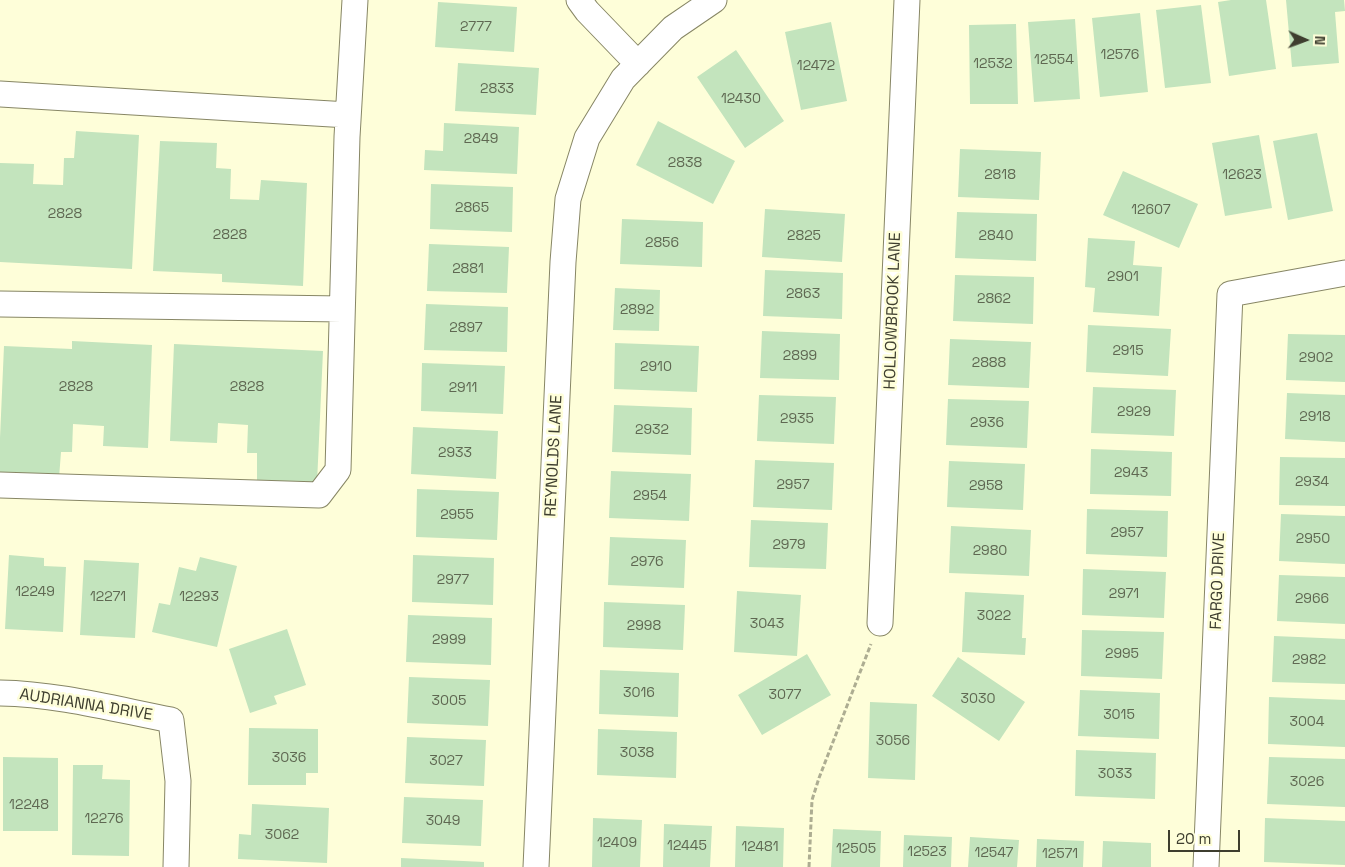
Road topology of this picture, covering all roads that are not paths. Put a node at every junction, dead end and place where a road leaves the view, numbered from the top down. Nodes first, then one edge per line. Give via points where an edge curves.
1 (355, 0) edge
2 (580, 0) edge
3 (714, 0) edge
4 (907, 0) edge
5 (638, 64) junction
6 (0, 94) edge
7 (348, 115) junction
8 (1345, 273) edge
9 (0, 304) edge
10 (342, 309) junction
11 (0, 485) edge
12 (880, 623) road end
13 (0, 693) edge
14 (176, 867) edge
15 (536, 867) edge
16 (1206, 867) edge

1 - 7 street
2 - 5 street
3 - 5 street, REYNOLDS LANE via 674,28
4 - 12 street, HOLLOWBROOK LANE
5 - 15 street, REYNOLDS LANE via 623,79 586,138 568,199 562,262
6 - 7 street
7 - 10 street
8 - 16 street, FARGO DRIVE via 1230,294
9 - 10 street
10 - 11 street via 338,470 319,494
13 - 14 street, AUDRIANNA DRIVE via 53,697 171,720 178,781

